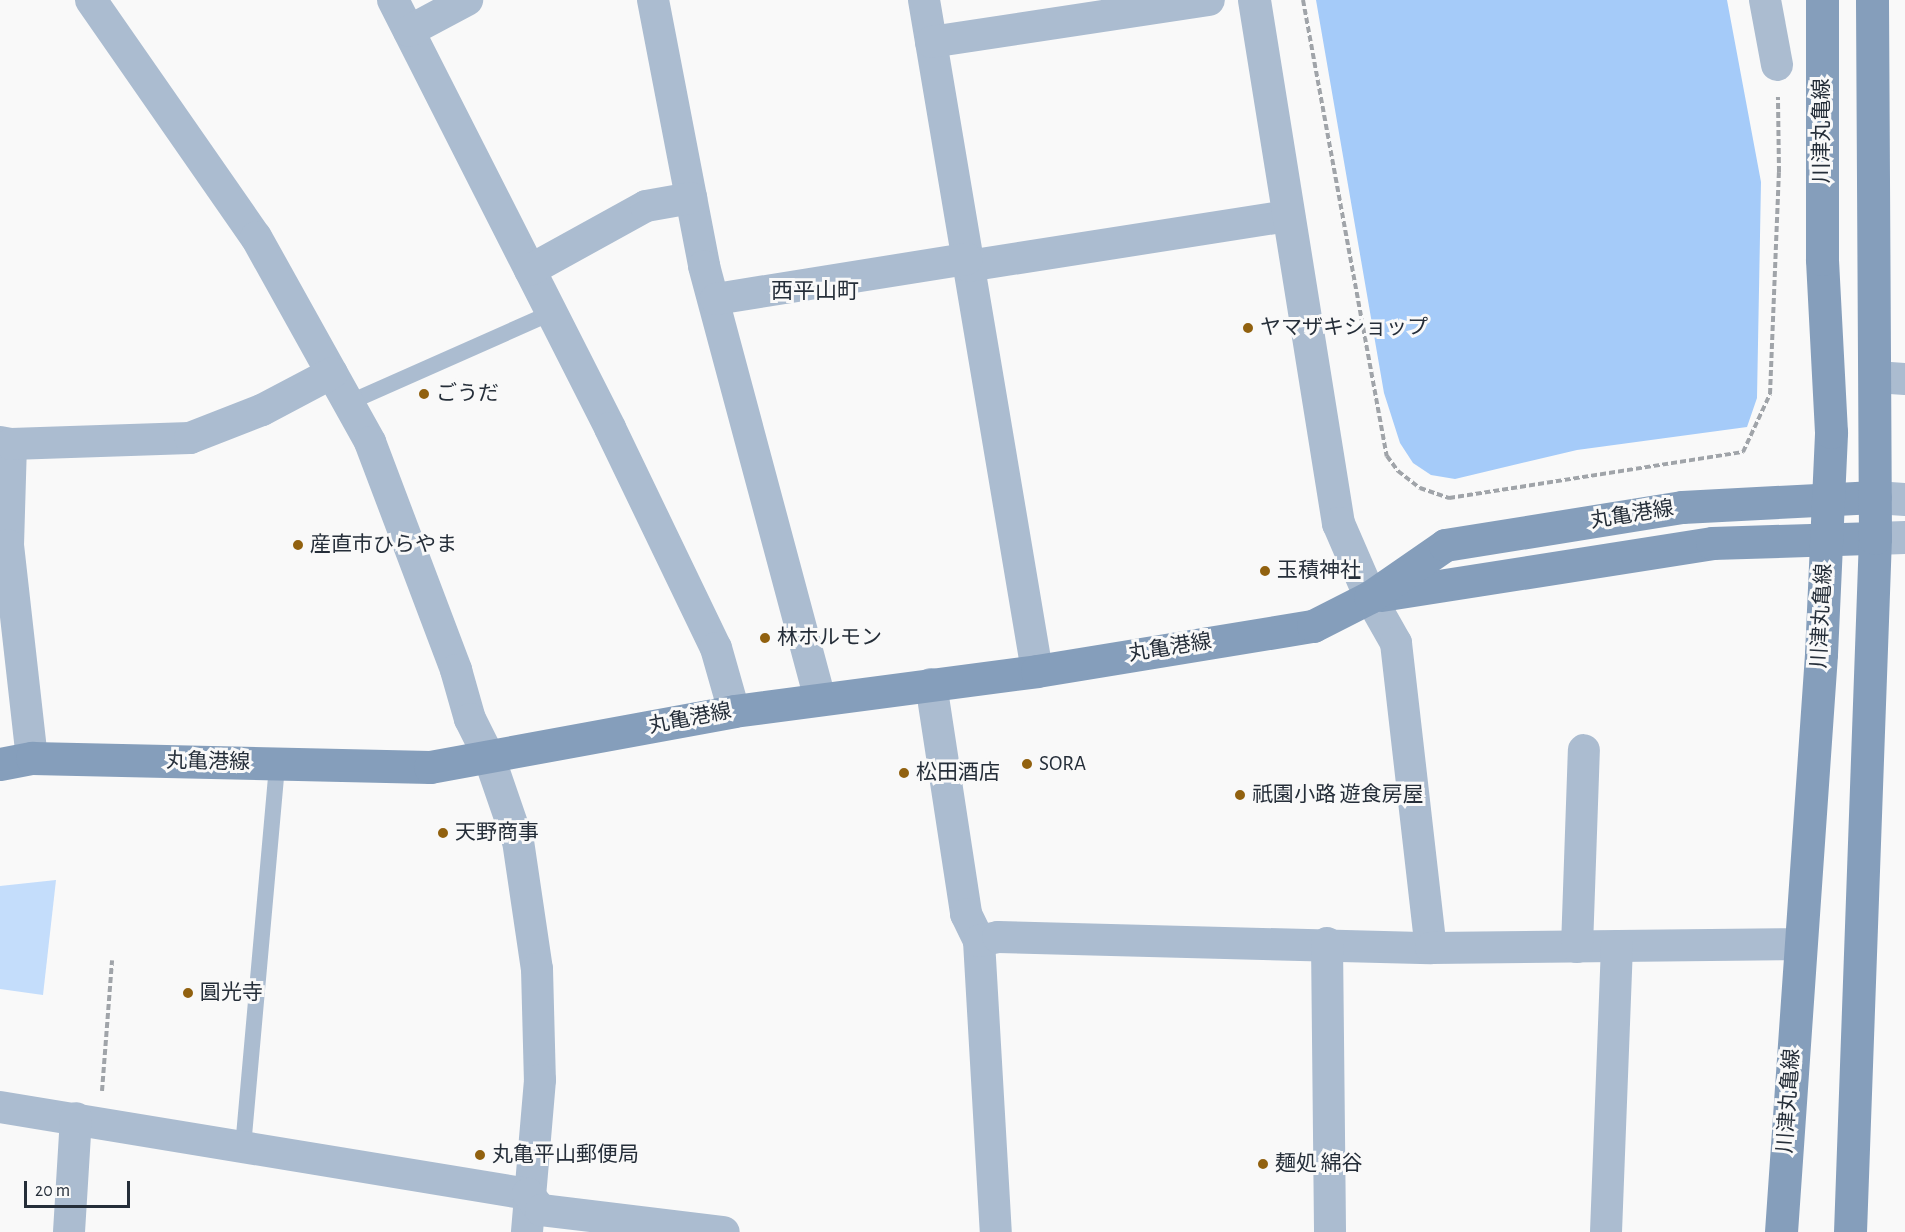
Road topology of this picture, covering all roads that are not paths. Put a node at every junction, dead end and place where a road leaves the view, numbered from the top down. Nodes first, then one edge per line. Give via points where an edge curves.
1 (91, 0) edge
2 (393, 0) edge
3 (467, 0) edge
4 (653, 0) edge
5 (924, 0) edge
6 (1209, 0) edge
7 (1254, 0) edge
8 (1765, 0) edge
9 (1822, 0) edge
10 (1872, 0) edge
11 (409, 31) junction
12 (931, 42) junction
13 (1777, 65) road end
14 (691, 198) junction
15 (1289, 216) junction
16 (968, 263) junction
17 (530, 270) junction
18 (716, 299) junction
19 (551, 313) junction
20 (332, 373) junction
21 (1890, 378) edge
22 (348, 403) junction
23 (5, 443) edge
24 (1828, 497) junction
25 (1890, 498) edge
26 (1826, 537) junction
27 (1890, 537) edge
28 (1370, 597) junction
29 (1038, 671) junction
30 (931, 684) junction
31 (820, 698) junction
32 (734, 711) junction
33 (1584, 750) dead end
34 (32, 758) junction
35 (489, 758) junction
36 (0, 764) edge
37 (277, 764) junction
38 (979, 941) junction
39 (1327, 943) junction
40 (1800, 944) junction
41 (1617, 946) junction
42 (1577, 947) junction
43 (1431, 948) junction
44 (0, 1107) edge
45 (88, 1120) junction
46 (243, 1147) junction
47 (528, 1194) junction
48 (69, 1232) edge
49 (527, 1232) edge
50 (724, 1232) edge
51 (996, 1232) edge
52 (1330, 1232) edge
53 (1606, 1232) edge
54 (1780, 1232) edge
55 (1850, 1232) edge

1 - 20 street via 256,237
2 - 11 street
3 - 11 street
4 - 14 street
5 - 12 street
6 - 12 street
7 - 15 street
8 - 13 street
9 - 24 main road, 川津丸亀線 via 1822,259 1831,432
10 - 21 main road
11 - 17 street
12 - 16 street
14 - 17 street via 646,206
14 - 18 street via 704,266
15 - 16 street
15 - 28 street via 1338,523
16 - 18 street
16 - 29 street
17 - 19 street
18 - 31 street
19 - 22 lane
19 - 32 street via 716,648
20 - 22 street
20 - 23 street via 262,410 190,438
21 - 25 main road
22 - 35 street via 370,442 456,670 470,719
23 - 34 street via 8,545
24 - 25 main road, 丸亀港線
24 - 26 main road, 川津丸亀線
24 - 28 main road, 丸亀港線 via 1682,507 1445,545
25 - 27 main road
26 - 27 main road, 丸亀港線
26 - 28 main road, 丸亀港線 via 1712,543
26 - 40 main road, 川津丸亀線
27 - 55 main road
28 - 29 main road, 丸亀港線 via 1313,626
28 - 43 street via 1396,643
29 - 30 main road, 丸亀港線
30 - 31 main road, 丸亀港線
30 - 38 street via 966,914
31 - 32 main road, 丸亀港線
32 - 35 main road, 丸亀港線
33 - 42 street
34 - 36 main road, 丸亀港線
34 - 37 main road, 丸亀港線
35 - 37 main road, 丸亀港線 via 430,767
35 - 47 street via 518,841 537,969 540,1080
37 - 46 lane
38 - 39 street via 998,937
38 - 51 street
39 - 43 street
39 - 52 street
40 - 41 street
40 - 54 main road, 川津丸亀線
41 - 42 street
41 - 53 street
42 - 43 street
44 - 45 street
45 - 46 street
45 - 48 street
46 - 47 street
47 - 49 street
47 - 50 street via 541,1210

